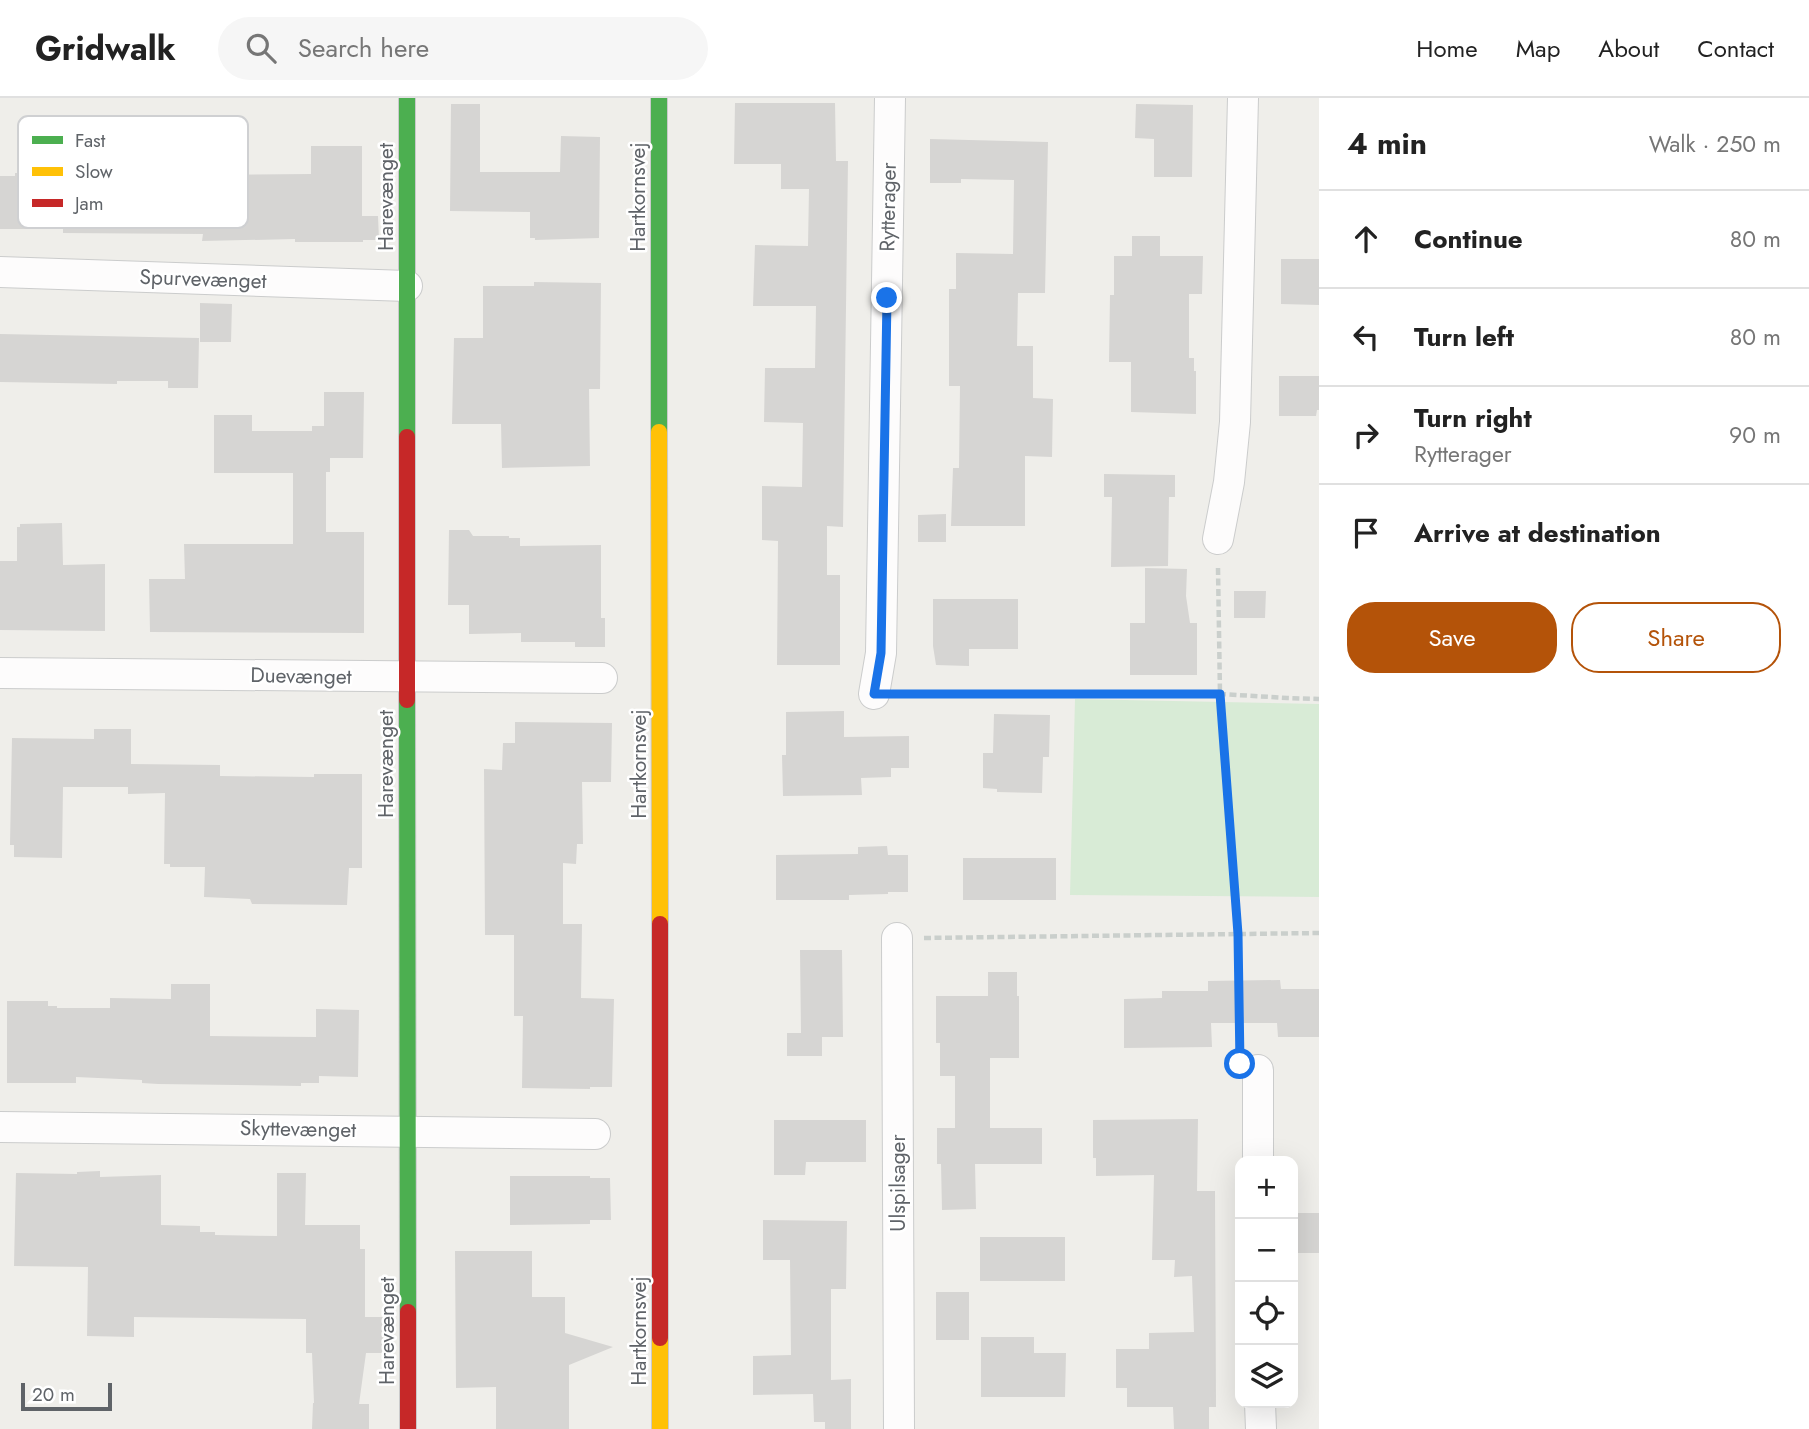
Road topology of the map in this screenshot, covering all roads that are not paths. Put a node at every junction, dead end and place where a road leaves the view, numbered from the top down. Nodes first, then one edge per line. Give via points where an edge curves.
1 (407, 98) edge
2 (659, 98) edge
3 (890, 98) edge
4 (1243, 98) edge
5 (0, 272) edge
6 (407, 286) junction
7 (1218, 540) road end
8 (0, 673) edge
9 (407, 677) junction
10 (602, 678) dead end
11 (874, 694) road end
12 (897, 938) road end
13 (1258, 1070) road end
14 (0, 1127) edge
15 (408, 1130) junction
16 (595, 1133) dead end
17 (1258, 1156) edge
18 (1260, 1408) edge
19 (408, 1429) edge
20 (660, 1429) edge
21 (899, 1429) edge
22 (1261, 1429) edge

1 - 6 street, Harevænget
2 - 20 street, Hartkornsvej
3 - 11 street, Rytterager via 881,653
4 - 7 street via 1235,422
5 - 6 street, Spurvevænget
6 - 9 street, Harevænget
8 - 9 street, Duevænget
9 - 10 street, Duevænget
9 - 15 street, Harevænget
12 - 21 street, Ulspilsager
13 - 17 street
14 - 15 street, Skyttevænget
15 - 16 street, Skyttevænget
15 - 19 street, Harevænget
18 - 22 street

